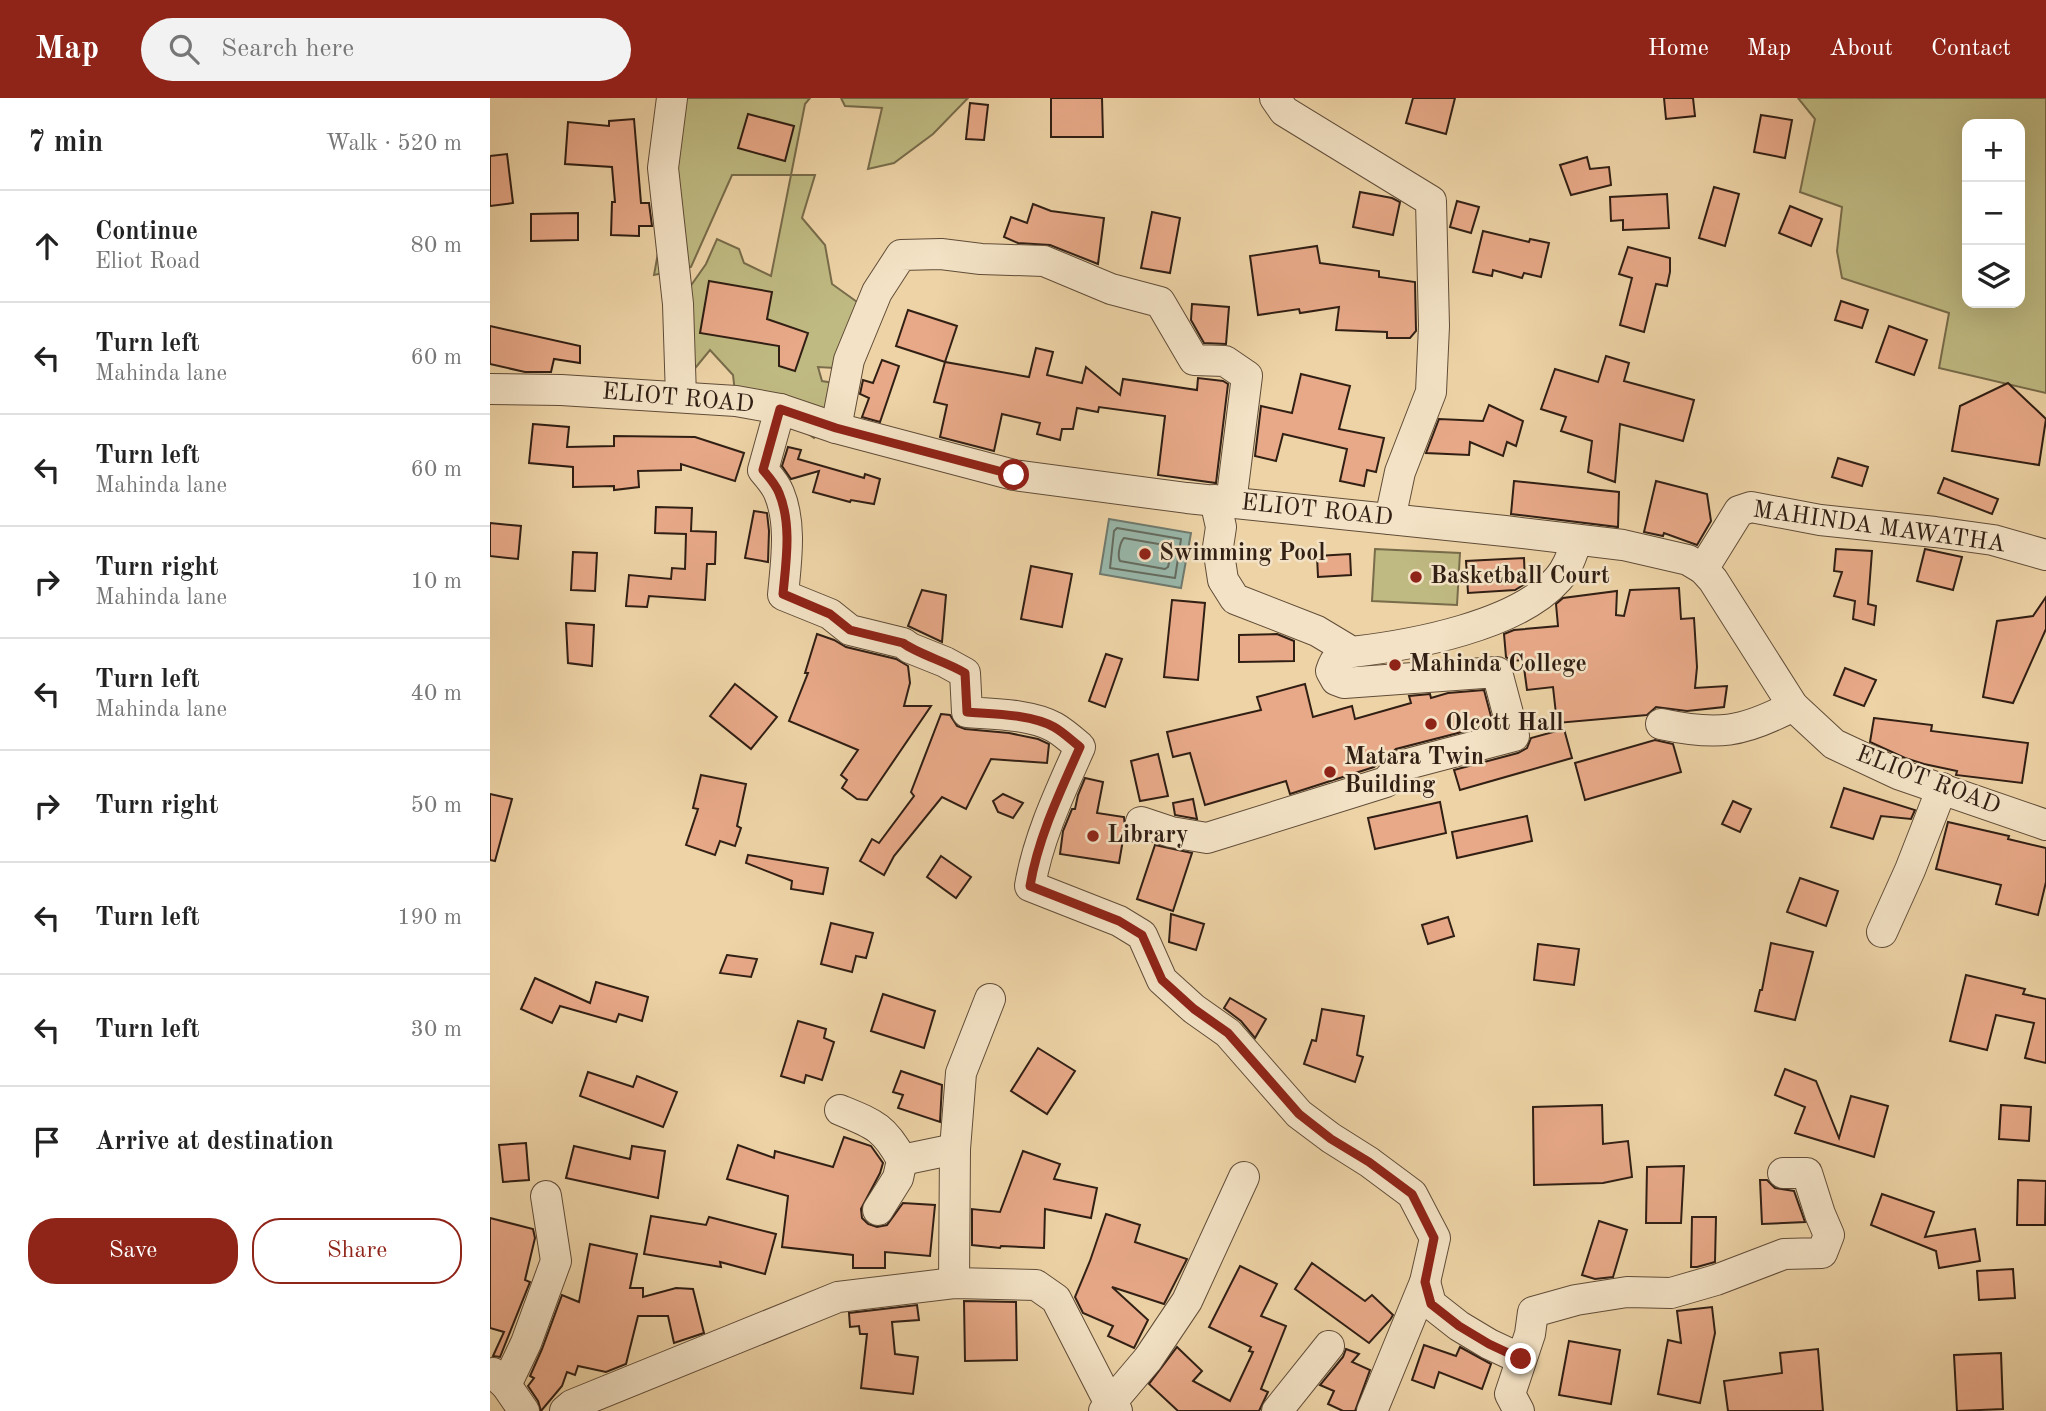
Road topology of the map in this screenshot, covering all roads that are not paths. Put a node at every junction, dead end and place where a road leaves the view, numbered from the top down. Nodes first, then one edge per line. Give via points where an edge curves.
1 (672, 98) edge
2 (1275, 98) edge
3 (490, 389) edge
4 (681, 397) junction
5 (780, 409) junction
6 (836, 428) junction
7 (1223, 501) junction
8 (1390, 519) junction
9 (1577, 540) junction
10 (2046, 555) edge
11 (1703, 569) junction
12 (1352, 652) junction
13 (1793, 706) junction
14 (1661, 724) dead end
15 (1942, 788) junction
16 (1141, 822) dead end
17 (2046, 825) edge
18 (1882, 932) dead end
19 (990, 999) dead end
20 (839, 1110) dead end
21 (955, 1149) junction
22 (902, 1160) junction
23 (1783, 1173) dead end
24 (1244, 1177) dead end
25 (545, 1196) dead end
26 (878, 1210) dead end
27 (1425, 1282) junction
28 (954, 1283) junction
29 (1329, 1346) dead end
30 (1521, 1359) junction
31 (498, 1377) edge
32 (1110, 1409) edge
33 (524, 1411) edge
34 (565, 1411) edge
35 (1277, 1411) edge
36 (1372, 1411) edge
37 (1519, 1411) edge

1 - 4 street via 663,168 676,279
2 - 8 street via 1284,111 1431,201 1432,392 1400,472
3 - 4 street, ELIOT ROAD
4 - 5 street, ELIOT ROAD
5 - 6 street, ELIOT ROAD
5 - 27 street via 763,470 779,490 785,511 783,594 830,614 850,630 903,643 965,673 967,712 1039,721 1080,747 1058,797 1030,886 1119,921 1142,935 1162,980 1228,1033 1299,1114 1412,1194 1434,1238
6 - 7 street, ELIOT ROAD via 1014,475
6 - 7 street via 849,360 877,292 901,255 1044,261 1111,289 1160,302 1194,360 1225,361 1247,376
7 - 8 street, ELIOT ROAD
7 - 12 street via 1218,547 1223,580 1235,599 1317,631
8 - 9 street, ELIOT ROAD
9 - 11 street, ELIOT ROAD via 1623,545 1688,560
9 - 12 street via 1560,577 1545,593 1489,622
10 - 11 street, MAHINDA MAWATHA via 1993,540 1820,520 1751,507 1739,511
11 - 13 street, ELIOT ROAD
12 - 16 street via 1339,655 1334,662 1331,671 1336,680 1497,672 1514,736 1400,766 1386,782 1207,838
13 - 14 street via 1723,732
13 - 15 street, ELIOT ROAD via 1834,744 1898,774
15 - 17 street, ELIOT ROAD
15 - 18 street
19 - 21 street via 961,1073
20 - 22 street via 875,1124
21 - 22 street
21 - 28 street
22 - 26 street via 898,1178
23 - 30 street via 1807,1173 1829,1235 1822,1253 1784,1254 1671,1293 1627,1292 1533,1312
24 - 32 street via 1187,1301
25 - 31 street via 556,1261 526,1343
27 - 30 street via 1431,1304 1459,1326
27 - 36 street
28 - 32 street via 1035,1285 1056,1299
28 - 34 street via 838,1297
29 - 35 street
30 - 37 street via 1510,1394
31 - 33 street

